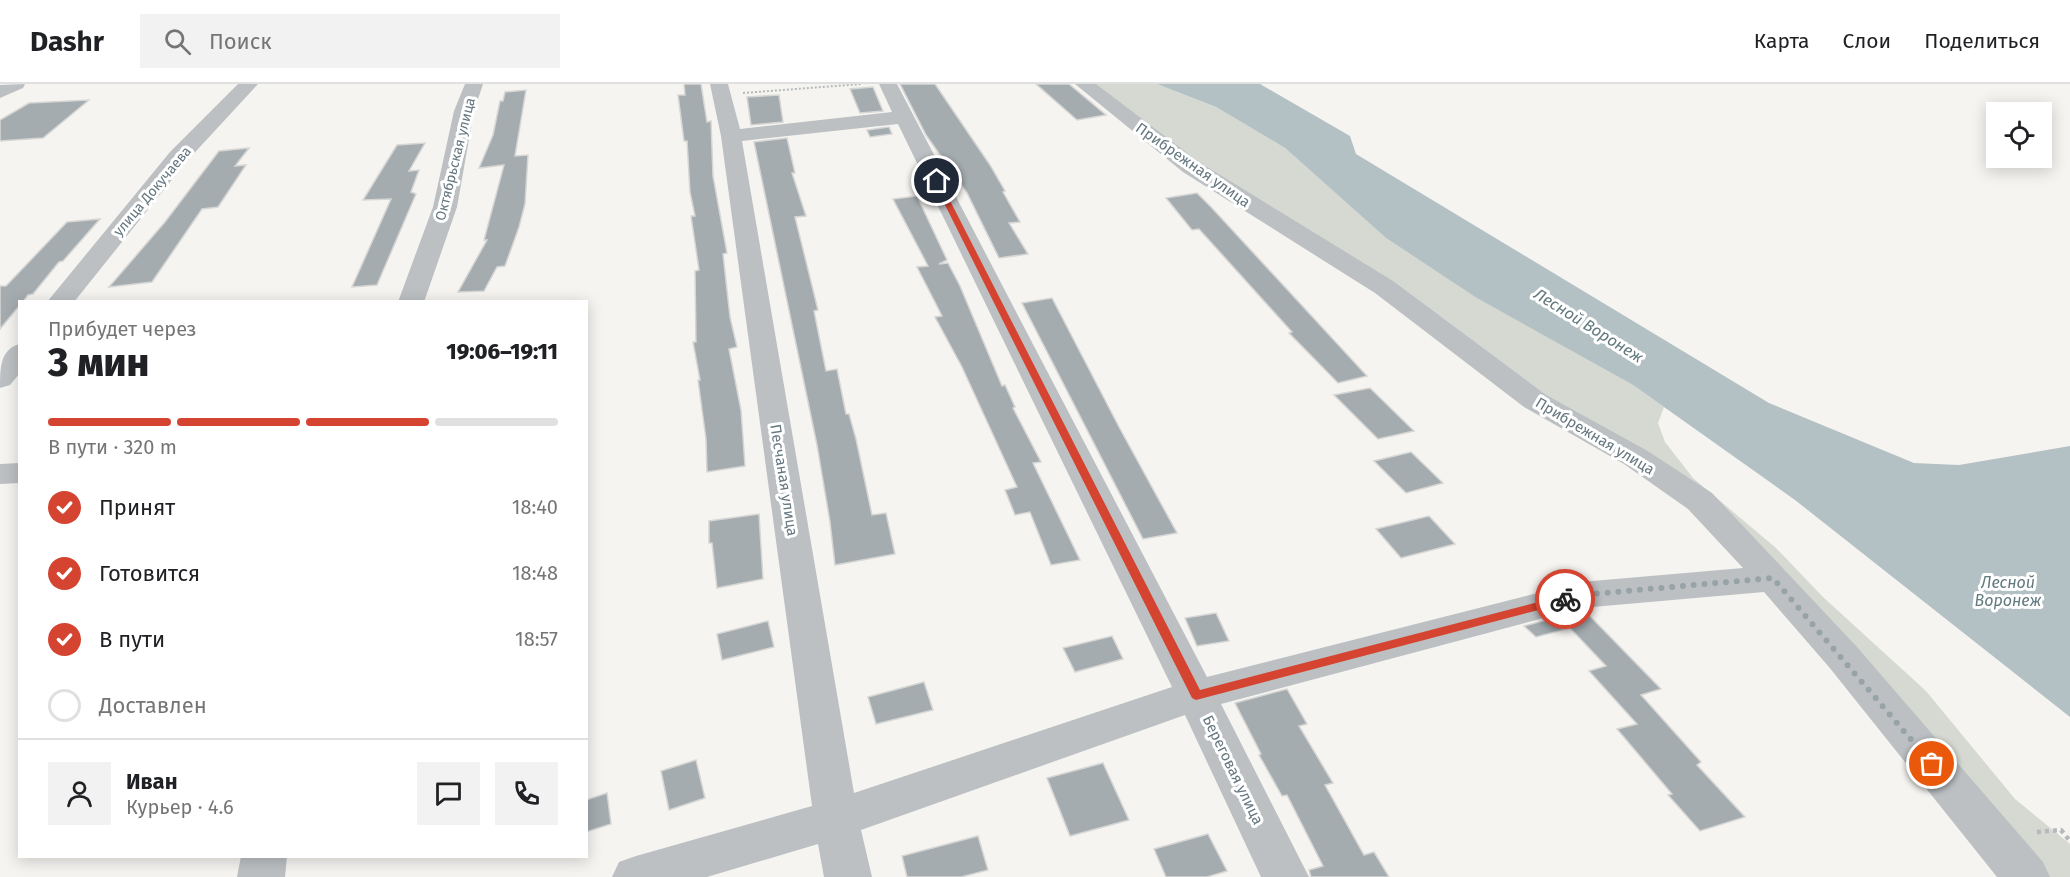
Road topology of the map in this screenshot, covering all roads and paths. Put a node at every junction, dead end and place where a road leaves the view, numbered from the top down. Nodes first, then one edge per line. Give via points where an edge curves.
1 (249, 84) edge
2 (474, 84) edge
3 (862, 84) edge
4 (888, 84) edge
5 (1084, 84) edge
6 (720, 90) edge
7 (904, 117) junction
8 (731, 136) junction
9 (62, 300) edge
10 (412, 300) edge
11 (18, 355) edge
12 (0, 379) edge
13 (18, 473) edge
14 (0, 474) edge
15 (1773, 578) junction
16 (1196, 695) junction
17 (836, 819) junction
18 (264, 858) edge
19 (261, 877) edge
20 (636, 877) edge
21 (848, 877) edge
22 (1285, 877) edge
23 (2026, 877) edge

1 - 9 street, улица Докучаева via 178,157
2 - 10 street, Октябрьская улица via 464,111 445,207
3 - 6 path
4 - 7 street, Береговая улица
5 - 15 street, Прибрежная улица via 1191,167 1384,287 1535,401 1635,457 1700,501
6 - 8 street, Песчаная улица
7 - 8 street
7 - 16 street, Береговая улица
8 - 17 street, Песчаная улица
11 - 12 street
13 - 14 street
15 - 16 street via 1581,595
15 - 23 street, Прибрежная улица
16 - 17 street
16 - 22 street, Береговая улица
17 - 20 street
17 - 21 street, Песчаная улица
18 - 19 street

